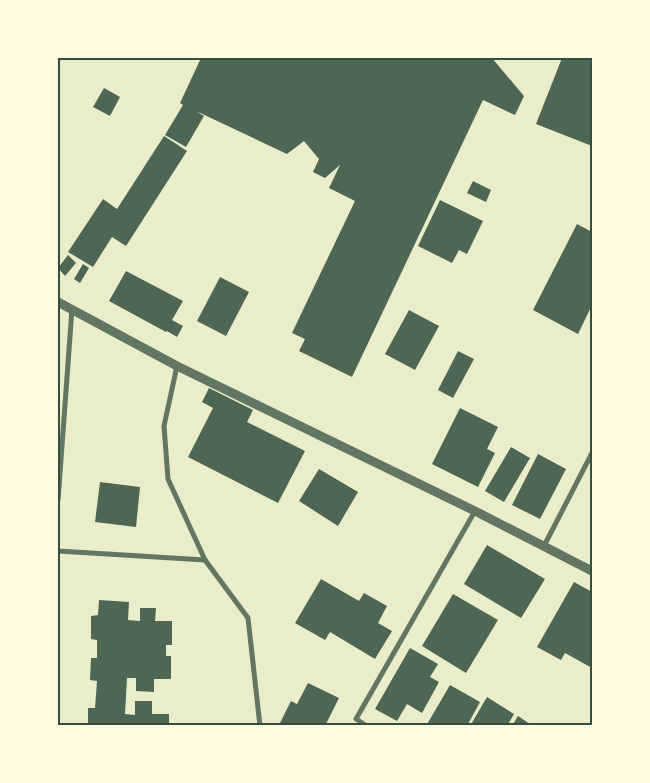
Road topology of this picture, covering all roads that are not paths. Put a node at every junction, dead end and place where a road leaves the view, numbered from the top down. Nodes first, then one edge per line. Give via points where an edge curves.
1 (58, 302) edge
2 (72, 309) junction
3 (177, 366) junction
4 (592, 453) edge
5 (58, 500) edge
6 (475, 510) junction
7 (544, 546) junction
8 (58, 551) edge
9 (205, 560) junction
10 (592, 570) edge
11 (260, 726) edge
12 (367, 726) edge

1 - 2 street
2 - 3 street
2 - 5 street
3 - 6 street
3 - 9 street via 164,426 168,479
4 - 7 street
6 - 7 street
6 - 12 street via 356,719
7 - 10 street
8 - 9 street
9 - 11 street via 248,618

